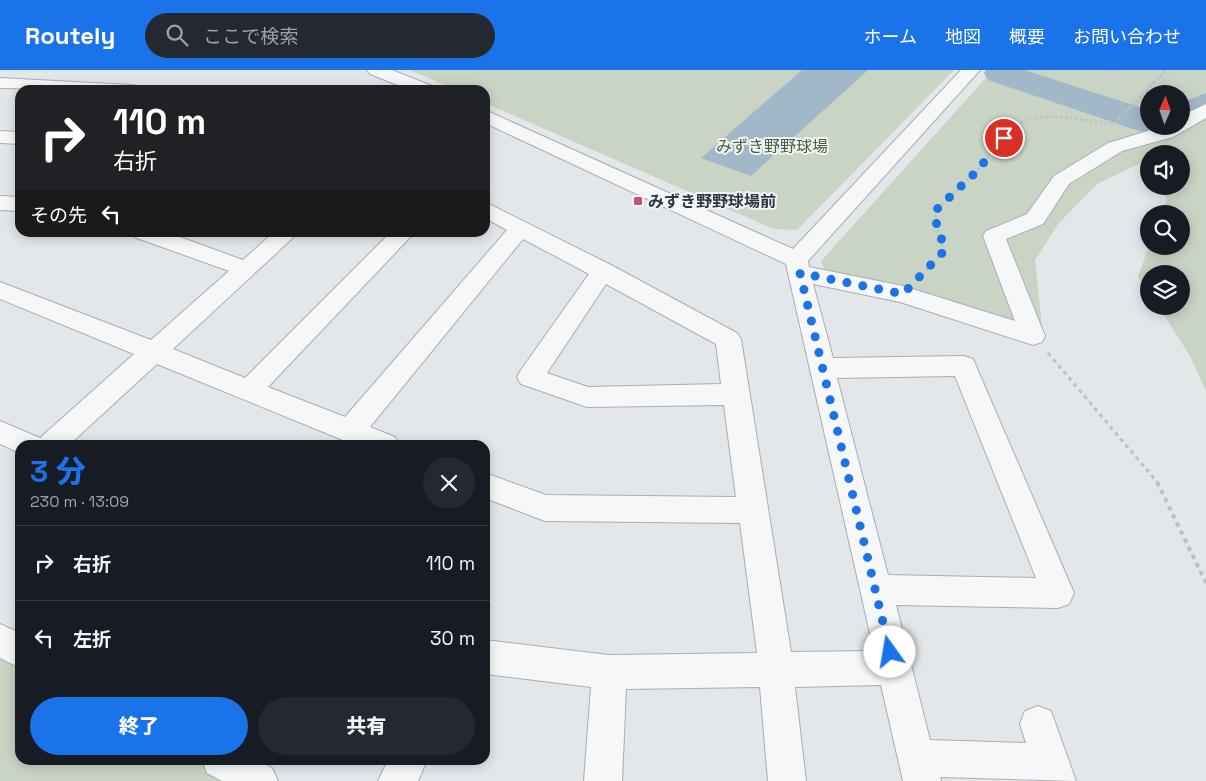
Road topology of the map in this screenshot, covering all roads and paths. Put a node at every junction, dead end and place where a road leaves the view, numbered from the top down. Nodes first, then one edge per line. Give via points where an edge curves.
1 (376, 70) edge
2 (971, 70) edge
3 (1103, 70) edge
4 (1122, 70) edge
5 (1166, 70) edge
6 (0, 84) edge
7 (22, 85) edge
8 (414, 85) edge
9 (1206, 110) edge
10 (490, 118) edge
11 (1190, 119) edge
12 (1159, 135) edge
13 (0, 137) edge
14 (15, 138) edge
15 (0, 203) edge
16 (15, 204) edge
17 (490, 212) edge
18 (520, 228) junction
19 (156, 237) edge
20 (282, 237) edge
21 (399, 237) edge
22 (798, 267) junction
23 (246, 269) junction
24 (602, 271) junction
25 (0, 290) edge
26 (903, 294) junction
27 (1033, 336) junction
28 (155, 351) junction
29 (823, 368) junction
30 (249, 390) junction
31 (735, 394) junction
32 (350, 431) junction
33 (56, 440) edge
34 (372, 440) edge
35 (490, 487) edge
36 (752, 510) junction
37 (1206, 583) edge
38 (876, 590) junction
39 (0, 640) edge
40 (15, 648) edge
41 (490, 659) edge
42 (776, 668) junction
43 (894, 668) junction
44 (609, 672) junction
45 (1038, 724) dead end
46 (229, 765) edge
47 (406, 765) edge
48 (919, 770) edge
49 (1054, 772) edge
50 (259, 781) edge
51 (397, 781) edge
52 (603, 781) edge
53 (787, 781) edge

1 - 8 street
2 - 22 street
3 - 4 path
5 - 26 path via 1115,123 1032,117 1021,121 976,172 936,210 935,219 945,250
6 - 7 street
9 - 11 street
10 - 22 street
12 - 27 street via 1115,147 1061,180 1035,219 994,236
13 - 14 street
15 - 16 street
17 - 18 street
18 - 24 street
18 - 32 street
19 - 23 street
20 - 23 street
21 - 30 street
22 - 26 street
22 - 29 street
23 - 28 street
24 - 31 street via 728,340
24 - 31 street via 530,376 587,397
25 - 28 street
26 - 27 street
27 - 37 path via 1157,480
28 - 30 street
28 - 33 street
29 - 38 street
29 - 38 street via 964,366 1058,592
30 - 32 street
31 - 36 street
32 - 34 street
35 - 36 street via 545,508
36 - 42 street
38 - 43 street
39 - 40 street
41 - 44 street
42 - 43 street
42 - 44 street
42 - 53 street
43 - 48 street
44 - 52 street
45 - 49 street
46 - 50 street
47 - 51 street
48 - 49 street

